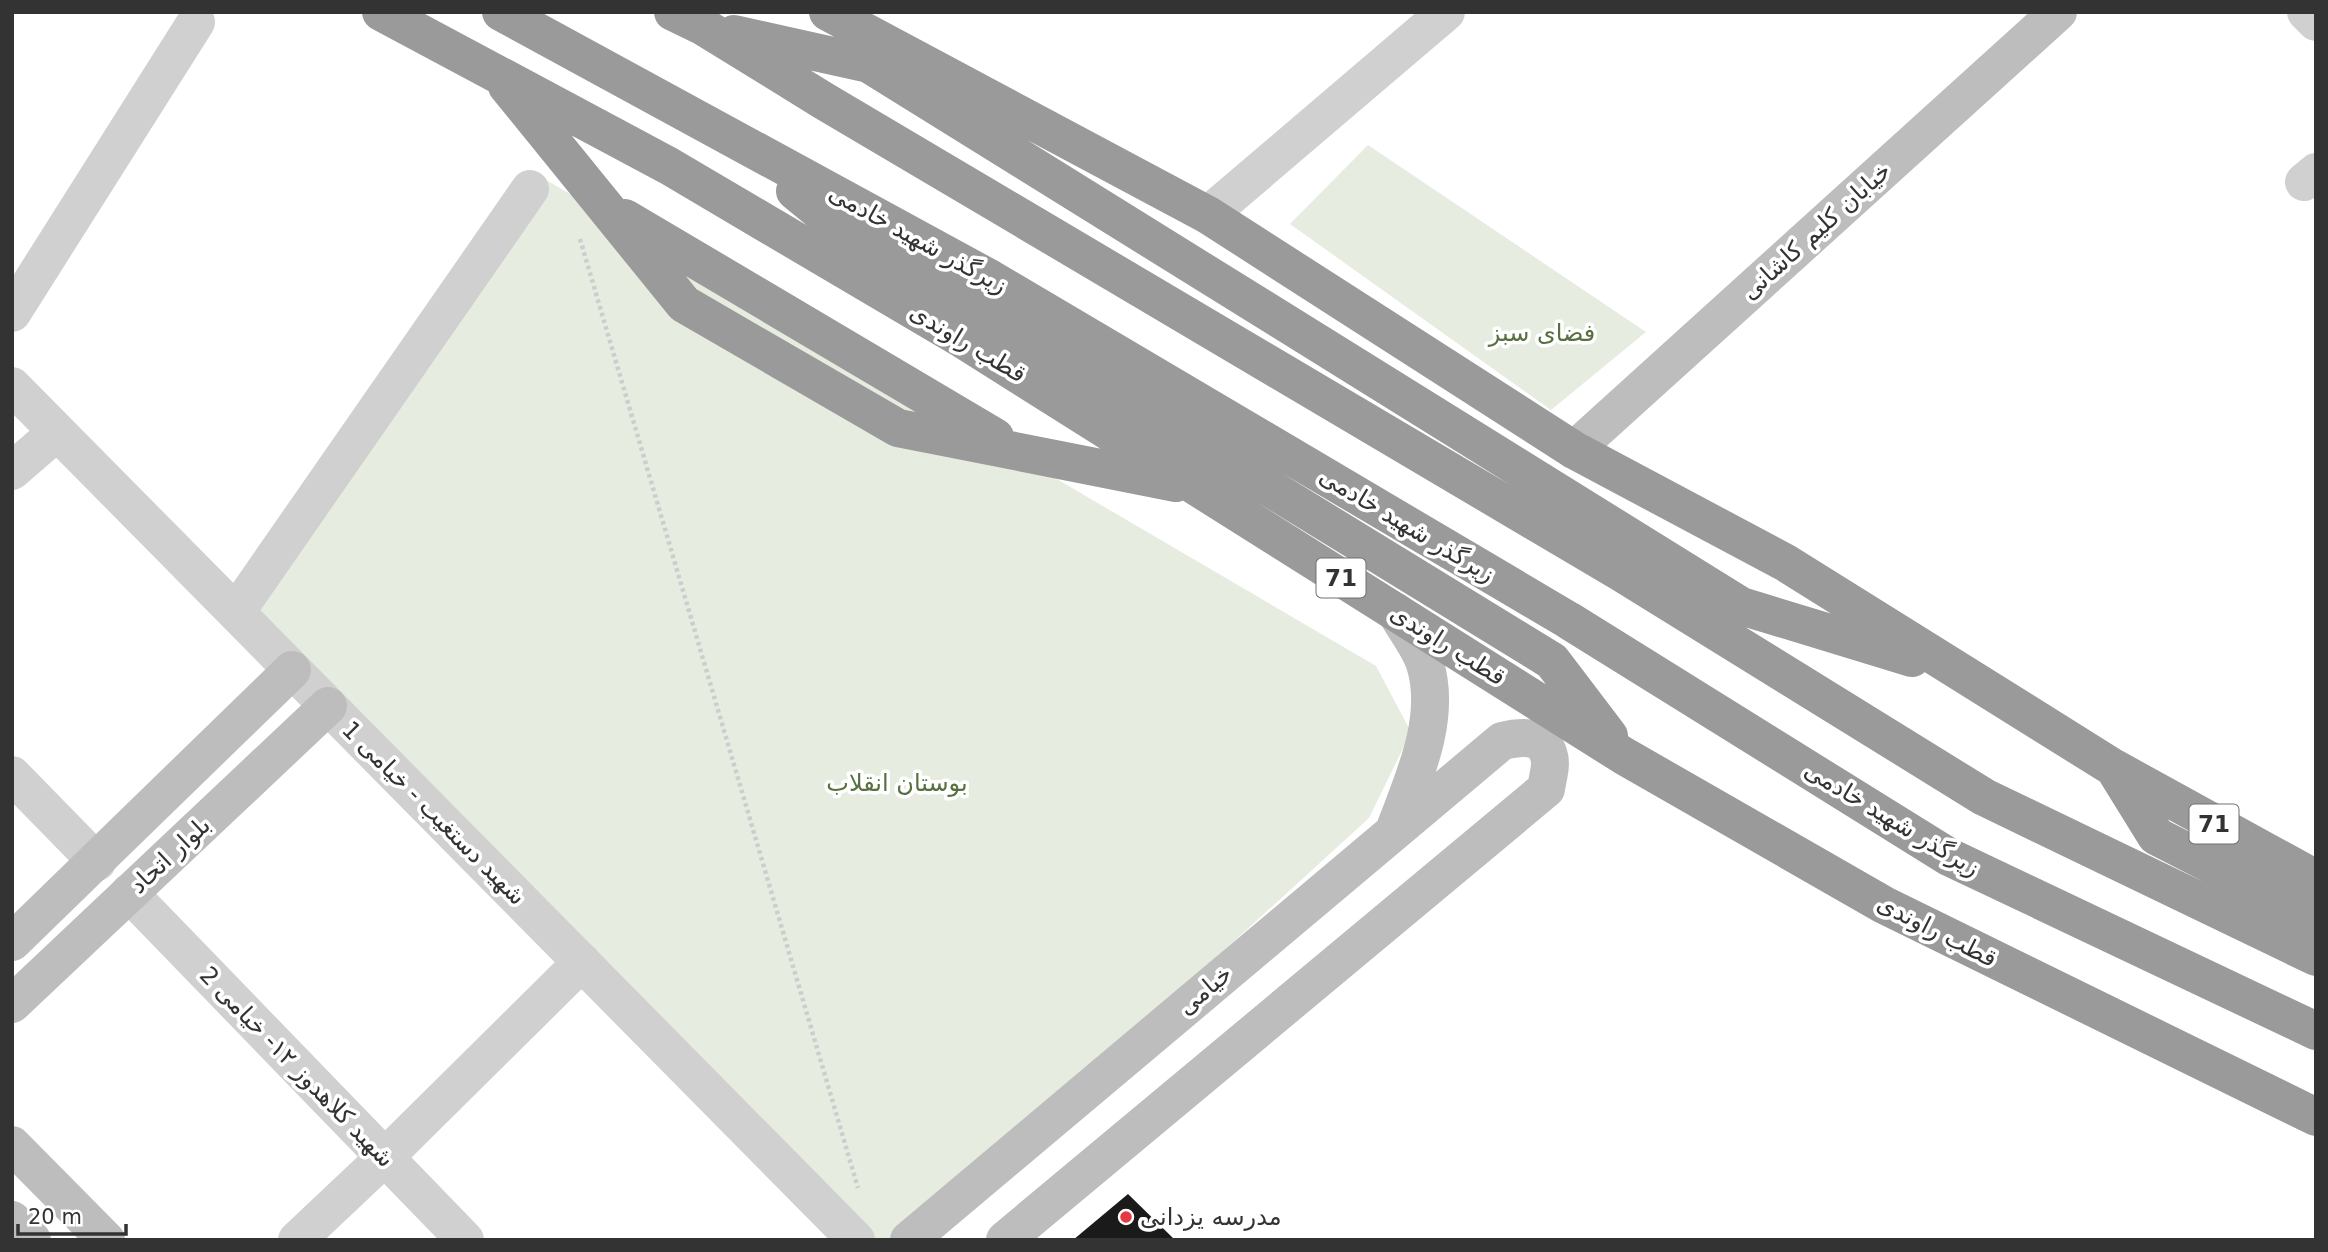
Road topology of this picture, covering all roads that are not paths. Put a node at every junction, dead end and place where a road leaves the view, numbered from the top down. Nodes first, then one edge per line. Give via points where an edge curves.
1 (381, 12) edge
2 (501, 12) edge
3 (828, 12) edge
4 (1447, 12) edge
5 (2058, 12) edge
6 (2306, 12) edge
7 (689, 20) edge
8 (196, 22) dead end
9 (2316, 22) edge
10 (497, 74) junction
11 (723, 132) junction
12 (530, 189) dead end
13 (1208, 215) junction
14 (12, 313) edge
15 (12, 386) edge
16 (57, 432) junction
17 (1574, 450) junction
18 (12, 471) edge
19 (1199, 488) junction
20 (236, 612) junction
21 (1396, 612) junction
22 (292, 670) junction
23 (1957, 671) junction
24 (328, 706) junction
25 (1623, 756) junction
26 (2114, 768) junction
27 (12, 775) edge
28 (1394, 831) junction
29 (97, 862) junction
30 (2316, 879) edge
31 (129, 894) junction
32 (2316, 918) edge
33 (12, 942) edge
34 (2316, 957) edge
35 (582, 962) junction
36 (12, 1004) edge
37 (2316, 1031) edge
38 (2246, 1085) junction
39 (2316, 1092) edge
40 (2316, 1117) edge
41 (12, 1145) edge
42 (385, 1157) junction
43 (12, 1220) edge
44 (32, 1240) edge
45 (107, 1240) edge
46 (297, 1240) edge
47 (465, 1240) edge
48 (856, 1240) edge
49 (909, 1240) edge
50 (1005, 1240) edge

1 - 10 highway, قطب راوندی / 71
2 - 11 highway, زیرگذر شهید خادمی
3 - 13 highway, 71
4 - 13 street
5 - 17 street, خیابان کلیم کاشانی
6 - 9 street
7 - 23 highway via 869,64 1741,606
7 - 34 highway via 1620,572 1984,797
8 - 14 street
10 - 19 highway, قطب راوندی / 71 via 669,166 962,338
10 - 19 highway via 602,204 1021,452
11 - 25 highway via 839,227 1552,661
11 - 37 highway, زیرگذر شهید خادمی via 991,279 1448,549 1949,857
12 - 20 street
13 - 17 highway, 71
15 - 16 street, شهید دستغیب - خیامی 1
16 - 18 street
16 - 20 street, شهید دستغیب - خیامی 1
17 - 23 highway, 71 via 1786,563
19 - 21 highway, قطب راوندی / 71
20 - 22 street, شهید دستغیب - خیامی 1
21 - 25 highway, قطب راوندی / 71
21 - 28 street via 1425,664 1431,706 1420,758
22 - 24 street, شهید دستغیب - خیامی 1
22 - 29 street, بلوار اتحاد
23 - 26 highway, 71
24 - 31 street, بلوار اتحاد
24 - 35 street, شهید دستغیب - خیامی 1
25 - 38 highway, قطب راوندی / 71 via 1884,905
26 - 30 highway, 71
26 - 32 highway via 2156,836
27 - 29 street
28 - 49 street, خیامی
28 - 50 street, خیامی via 1502,740 1524,736 1540,742 1549,756 1546,789
29 - 33 street, بلوار اتحاد
31 - 36 street, بلوار اتحاد
31 - 42 street, شهید کلاهدوز ۱۲- خیامی 2
35 - 42 street
35 - 48 street, شهید دستغیب - خیامی 1
38 - 39 highway
38 - 40 highway, قطب راوندی / 71
41 - 45 street
42 - 46 street
42 - 47 street, شهید کلاهدوز ۱۲- خیامی 2
43 - 44 street

